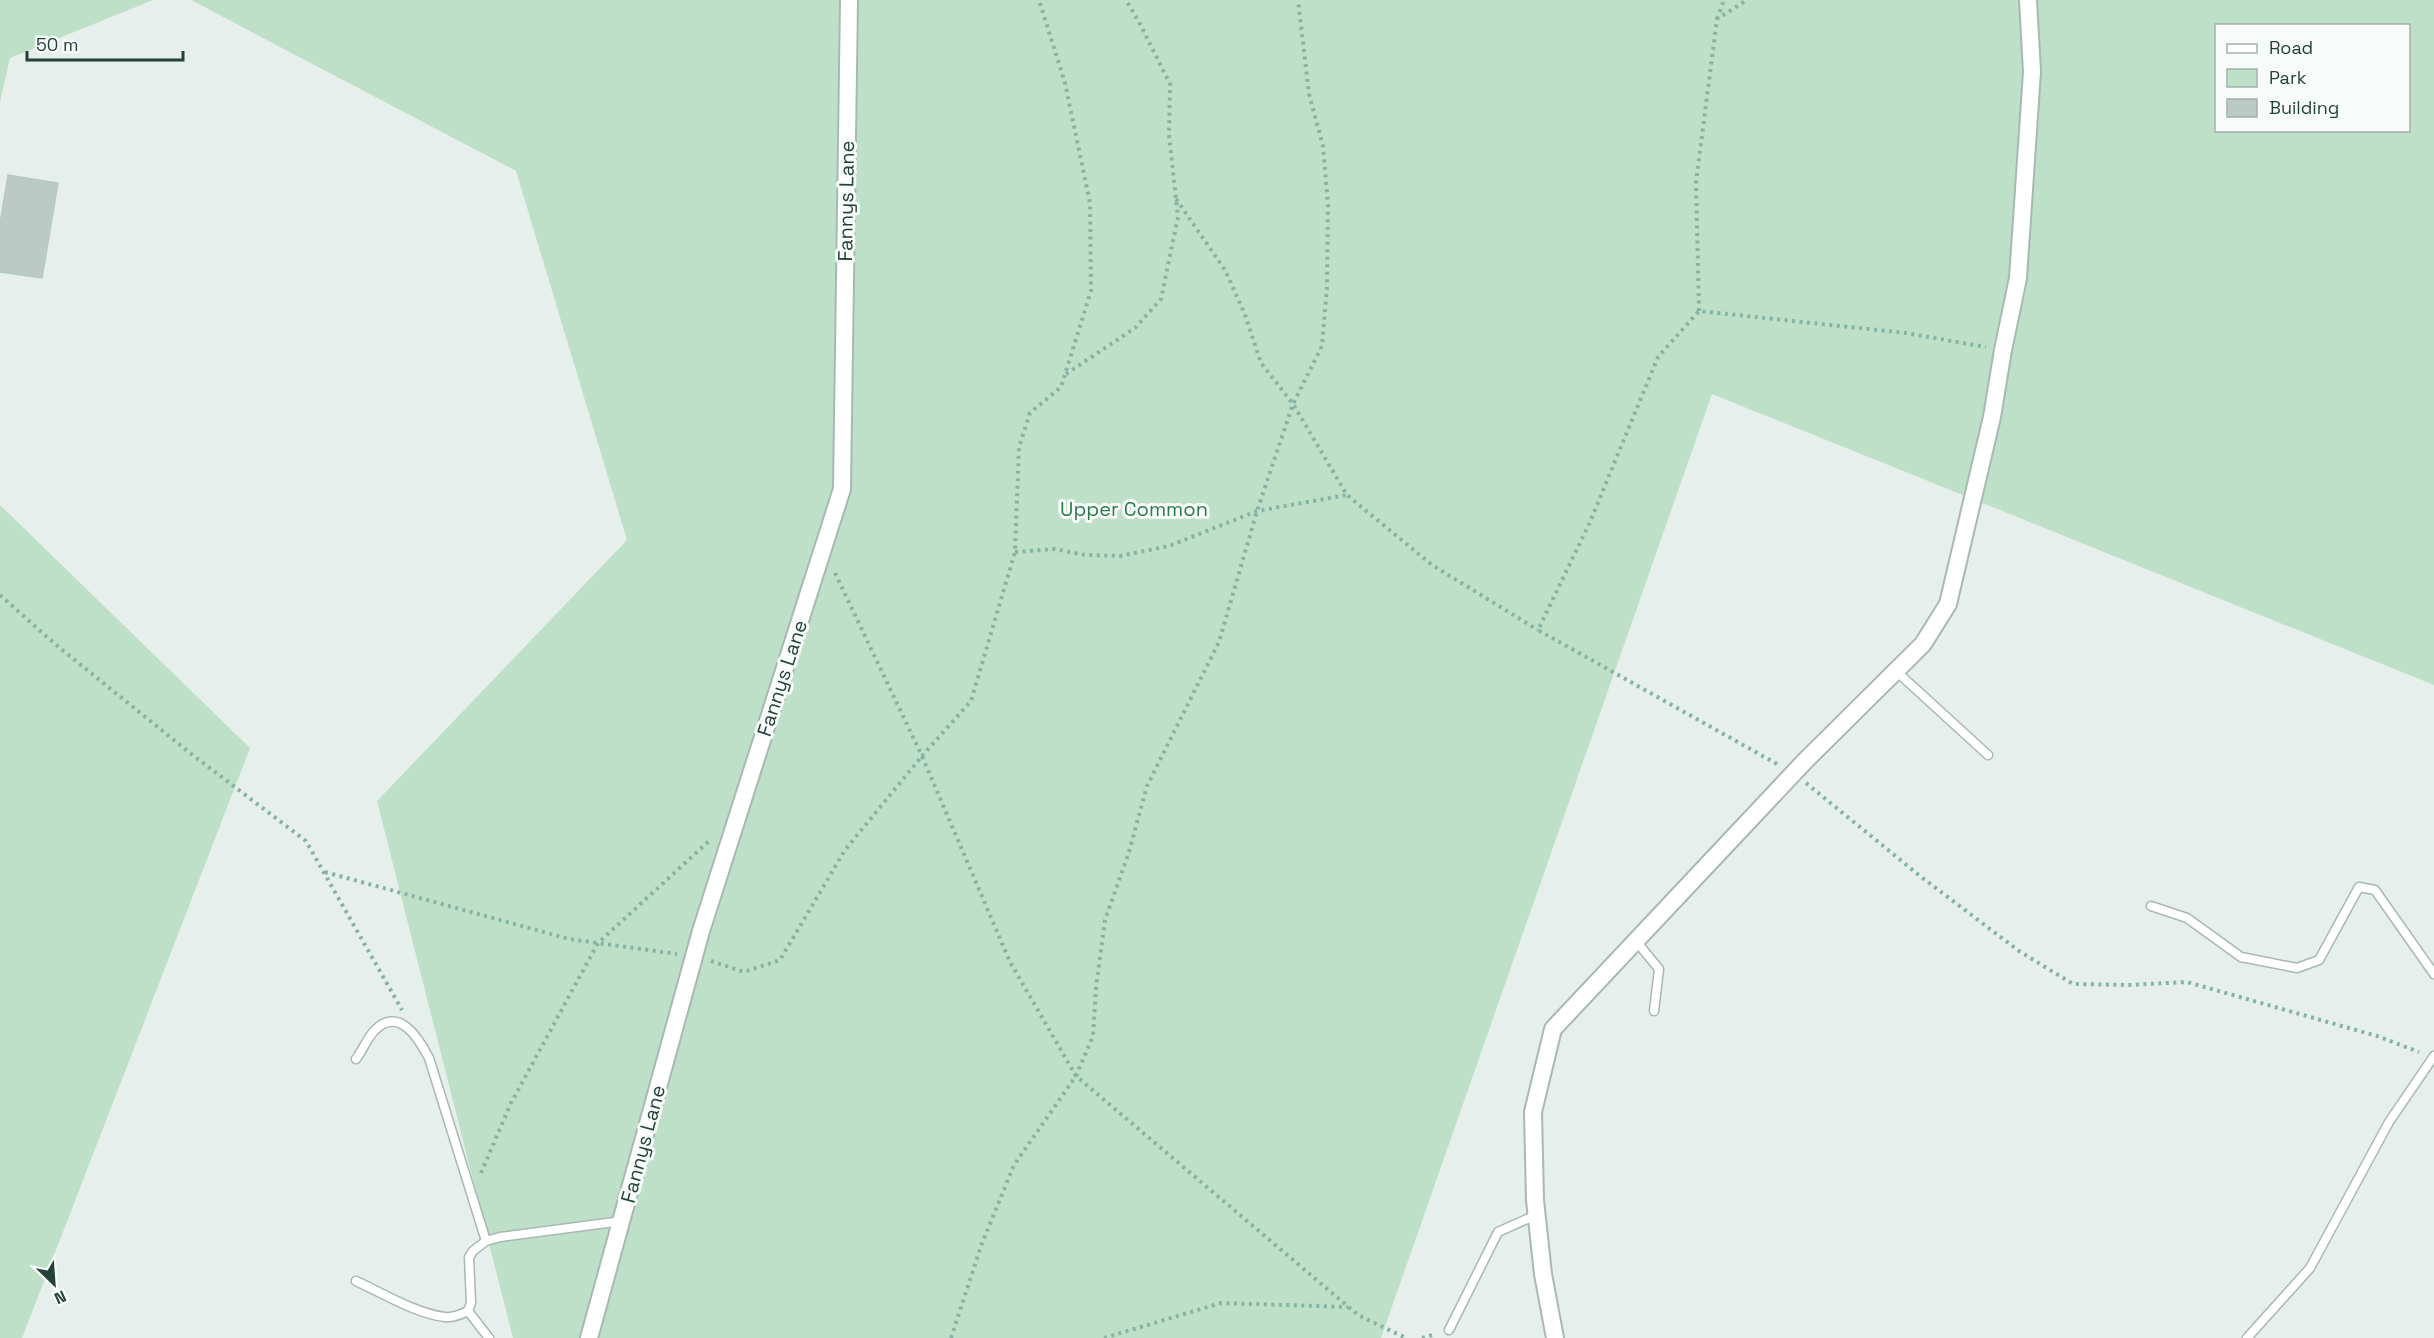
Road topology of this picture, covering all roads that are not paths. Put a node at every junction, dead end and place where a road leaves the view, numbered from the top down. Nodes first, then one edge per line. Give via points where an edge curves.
1 (849, 0) edge
2 (2028, 0) edge
3 (1896, 671) junction
4 (1988, 755) dead end
5 (2151, 906) dead end
6 (1636, 941) junction
7 (2434, 974) edge
8 (1654, 1011) dead end
9 (2434, 1057) edge
10 (356, 1059) dead end
11 (1536, 1215) junction
12 (622, 1221) junction
13 (486, 1241) junction
14 (356, 1281) dead end
15 (468, 1311) junction
16 (1449, 1330) dead end
17 (489, 1338) edge
18 (589, 1338) edge
19 (1555, 1338) edge
20 (2247, 1338) edge

1 - 12 street, Fannys Lane via 842,489 695,956
2 - 3 street via 2032,72 2018,278 1992,417 1948,604 1923,644
3 - 4 lane
3 - 6 street via 1793,773
5 - 7 lane via 2187,918 2241,957 2297,968 2319,960 2360,887 2375,890
6 - 8 lane via 1659,969
6 - 11 street via 1553,1029 1533,1112
9 - 20 lane via 2390,1122 2310,1268
10 - 13 lane via 374,1031 388,1023 404,1024 416,1034 429,1058
11 - 16 lane via 1498,1232
11 - 19 street
12 - 13 lane via 521,1232
12 - 18 street, Fannys Lane
13 - 15 lane via 469,1257
14 - 15 lane via 439,1316 458,1316
15 - 17 lane

